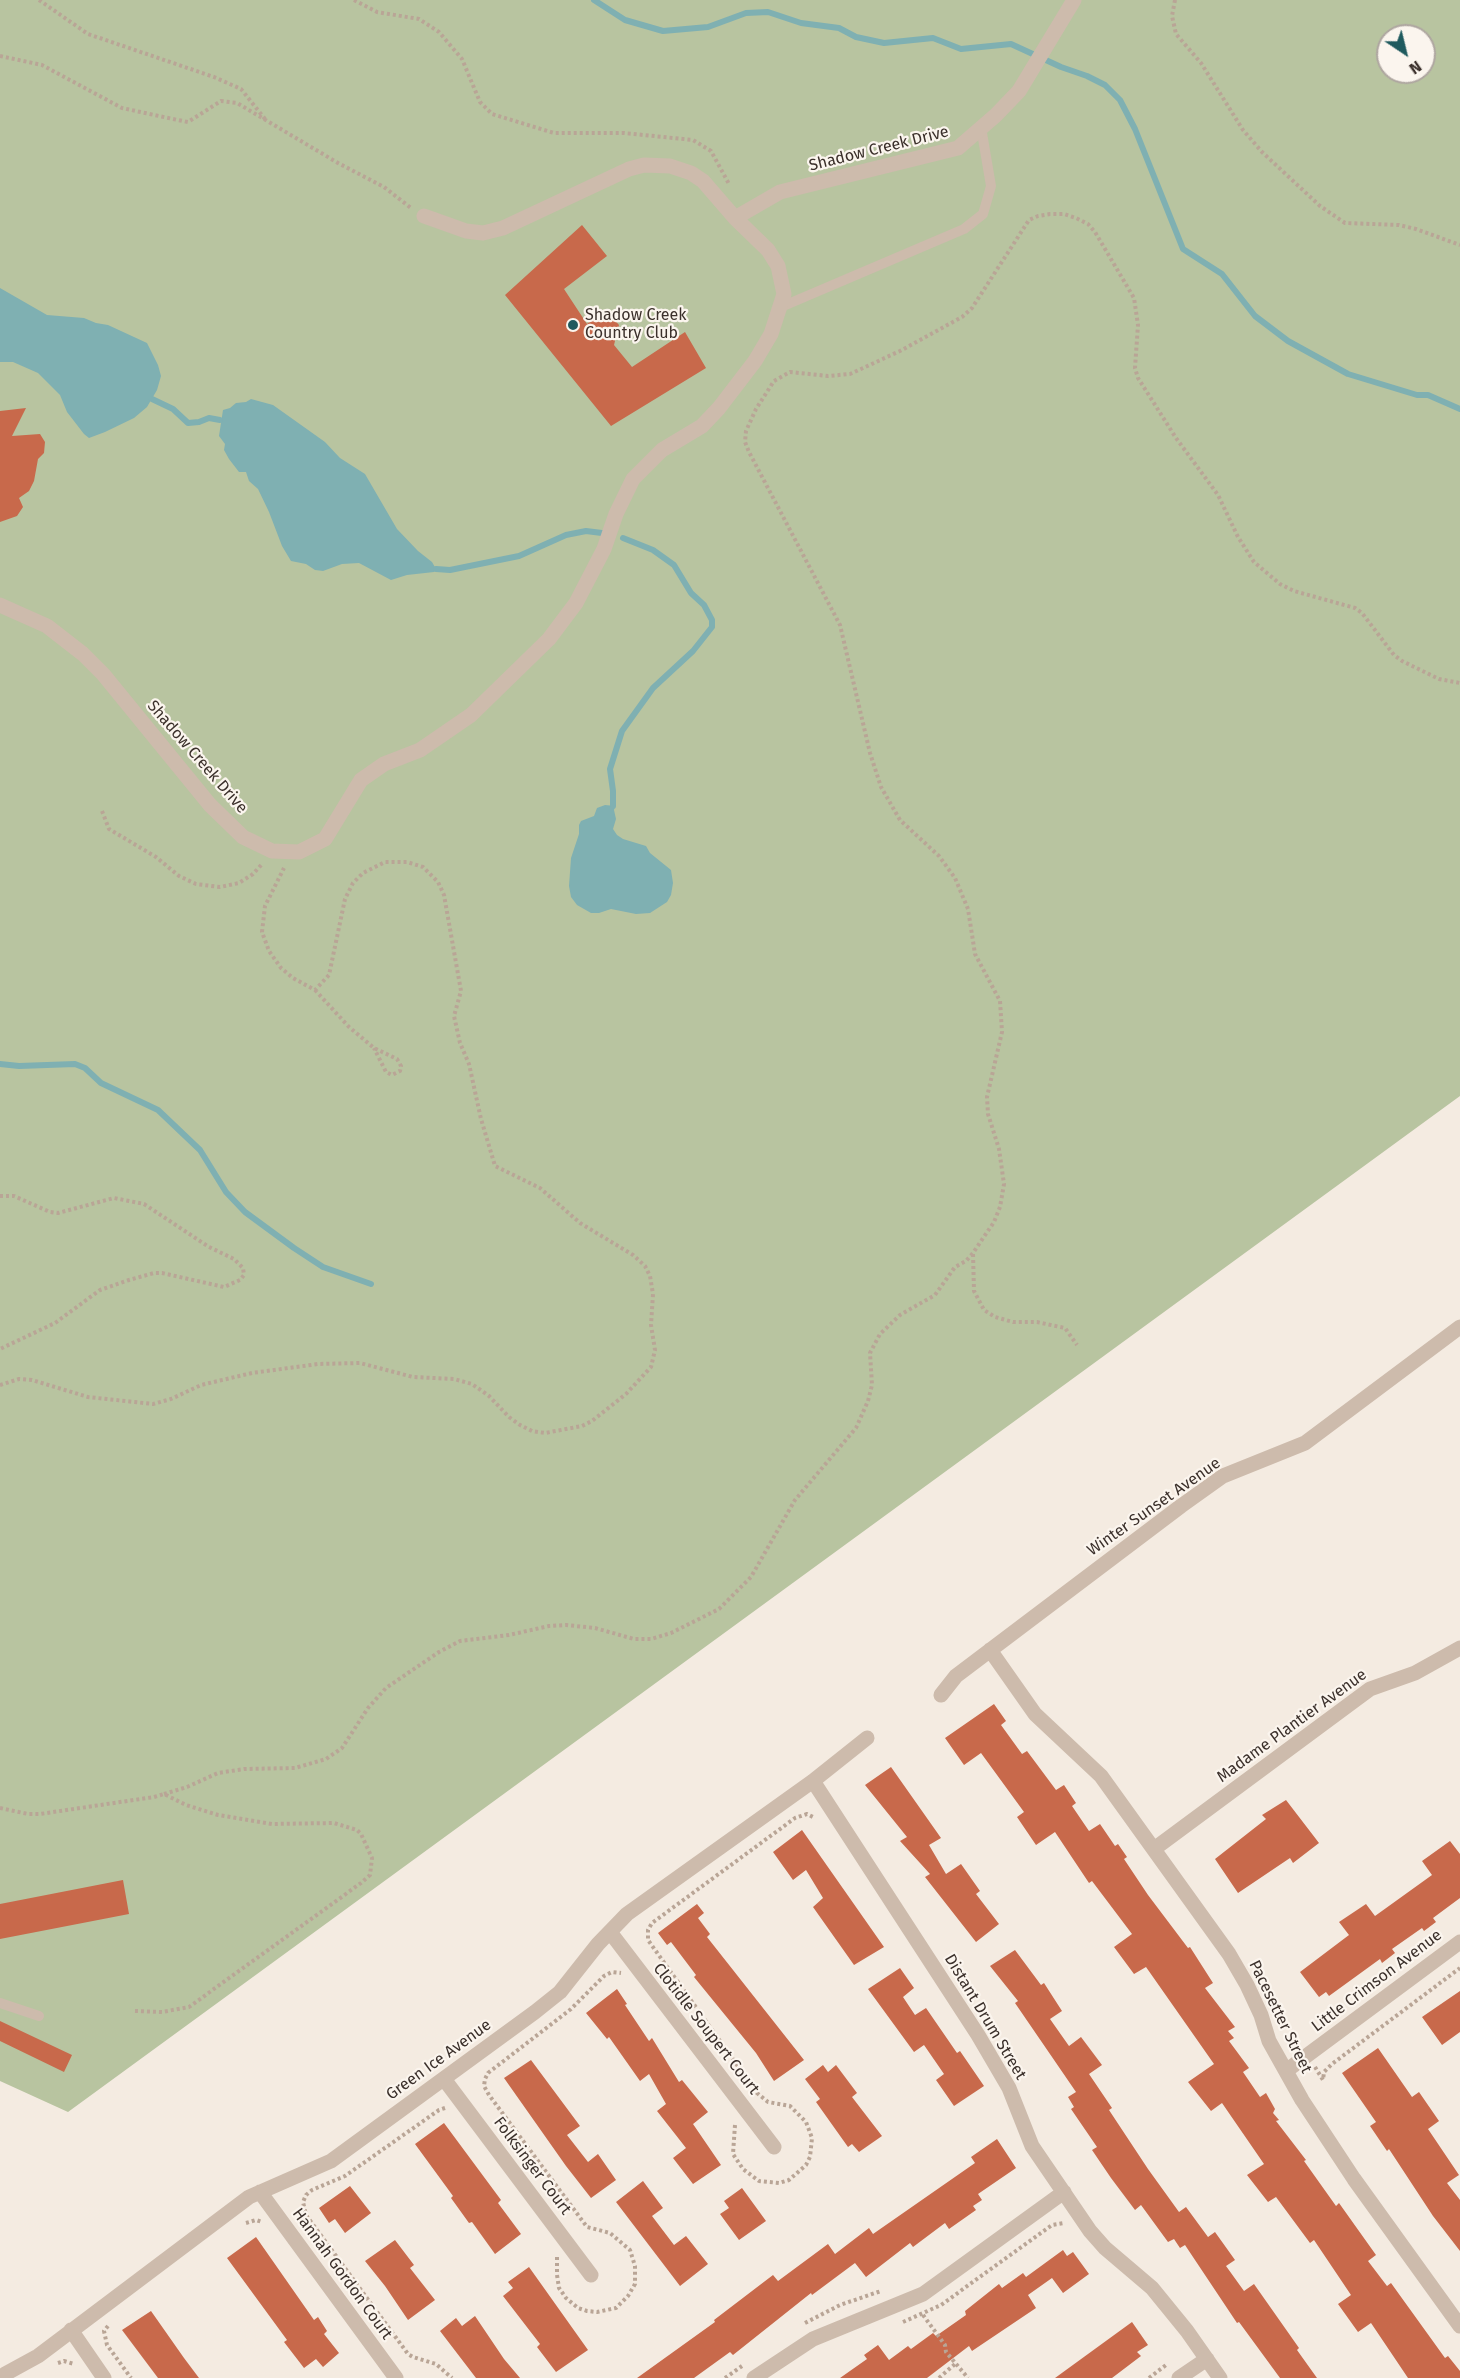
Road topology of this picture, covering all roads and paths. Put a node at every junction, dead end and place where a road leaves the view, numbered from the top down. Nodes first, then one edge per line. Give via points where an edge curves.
1 (39, 0) edge
2 (354, 0) edge
3 (1074, 0) edge
4 (1175, 0) edge
5 (0, 56) edge
6 (266, 119) junction
7 (981, 127) junction
8 (723, 202) junction
9 (424, 216) joint
10 (735, 218) junction
11 (1460, 245) edge
12 (781, 307) junction
13 (0, 605) edge
14 (1460, 683) edge
15 (102, 811) dead end
16 (266, 860) dead end
17 (282, 862) dead end
18 (315, 990) junction
19 (374, 1048) junction
20 (0, 1196) edge
21 (974, 1253) junction
22 (1460, 1327) edge
23 (1077, 1345) dead end
24 (0, 1349) edge
25 (0, 1385) edge
26 (1460, 1648) edge
27 (990, 1650) junction
28 (941, 1695) dead end
29 (867, 1738) dead end
30 (813, 1781) junction
31 (164, 1794) junction
32 (0, 1808) edge
33 (819, 1822) dead end
34 (1154, 1849) junction
35 (610, 1932) junction
36 (1460, 1942) edge
37 (1460, 1968) edge
38 (625, 1976) dead end
39 (0, 2003) edge
40 (135, 2011) dead end
41 (39, 2016) dead end
42 (1308, 2055) junction
43 (1286, 2071) junction
44 (444, 2079) junction
45 (450, 2110) dead end
46 (733, 2120) dead end
47 (774, 2147) dead end
48 (260, 2192) junction
49 (1064, 2192) junction
50 (270, 2227) dead end
51 (239, 2228) dead end
52 (557, 2252) dead end
53 (591, 2275) dead end
54 (890, 2288) dead end
55 (923, 2315) dead end
56 (113, 2322) dead end
57 (802, 2325) dead end
58 (1460, 2326) edge
59 (71, 2330) junction
60 (749, 2360) dead end
61 (1207, 2360) junction
62 (1173, 2361) dead end
63 (955, 2364) junction
64 (77, 2366) dead end
65 (53, 2367) dead end
66 (4, 2374) dead end
67 (104, 2378) edge
68 (131, 2378) edge
69 (396, 2378) edge
70 (452, 2378) edge
71 (725, 2378) edge
72 (754, 2378) edge
73 (939, 2378) edge
74 (968, 2378) edge
75 (1149, 2378) edge
76 (1179, 2378) edge
77 (1220, 2378) edge

1 - 6 path via 88,34 242,89
2 - 8 path via 377,12 431,25 462,59 480,102 499,117 554,133 624,133 700,142 718,160 729,184 732,194
3 - 7 street, Shadow Creek Drive via 1019,91
4 - 11 path via 1172,16 1176,34 1201,63 1243,130 1320,206 1345,223 1400,225
5 - 6 path via 42,65 122,108 188,122 228,100
6 - 9 path via 384,187
7 - 10 street, Shadow Creek Drive via 958,148 780,192
7 - 12 lane via 991,186 983,214 964,229
8 - 9 street, Shadow Creek Drive via 691,173 670,166 644,165 503,228 483,233
8 - 10 street, Shadow Creek Drive
10 - 12 street, Shadow Creek Drive via 768,250 778,266 784,294
12 - 13 street, Shadow Creek Drive via 755,361 720,408 702,426 662,450 633,478 604,549 576,603 549,639 471,715 420,750 384,764 361,780 325,839 299,852 272,851 243,837 210,805 83,654 47,626
14 - 21 path via 1439,680 1402,661 1355,608 1294,591 1254,562 1218,495 1138,378 1134,298 1095,232 1076,218 1050,214 1029,220 972,308 900,351 850,374 790,372 774,381 756,409 745,442 840,626 881,787 900,820 939,856 955,878 968,909 975,954 1000,1001 1002,1032 987,1097 1002,1164 1003,1195 994,1222
15 - 16 path via 109,828 179,876 202,886 220,887 245,881
17 - 18 path via 284,871 265,906 262,932 281,968
18 - 19 path
18 - 25 path via 329,975 340,918 353,883 377,865 393,861 416,863 431,872 444,895 459,977 461,991 454,1016 495,1166 540,1188 580,1223 645,1266 652,1284 655,1350 651,1367 643,1378 592,1421 545,1433 520,1425 489,1396 462,1380 413,1377 360,1363 252,1373 142,1405 88,1397 32,1380
19 - 19 path via 386,1072 392,1075 400,1071 397,1059
20 - 24 path via 14,1196 58,1213 114,1198 144,1204 234,1259 244,1275 240,1281 224,1287 162,1273 129,1280 100,1290 55,1323
21 - 23 path via 974,1291 984,1310 1013,1322 1065,1328
21 - 31 path via 935,1295 900,1315 880,1334 870,1353 872,1385 856,1428 795,1500 751,1577 719,1609 651,1639 566,1625 460,1641 386,1688 342,1748 326,1760 295,1768 218,1773
22 - 27 street, Winter Sunset Avenue via 1305,1443 1223,1476
26 - 34 street, Madame Plantier Avenue via 1415,1673 1370,1689
27 - 28 street, Winter Sunset Avenue via 956,1676
27 - 34 street, Pacesetter Street via 1035,1714 1101,1776
29 - 30 street, Green Ice Avenue
30 - 35 street, Green Ice Avenue via 627,1914
30 - 49 street, Distant Drum Street via 978,2035 1009,2088 1032,2146
31 - 32 path via 40,1814
31 - 40 path via 196,1809 254,1821 341,1824 361,1834 370,1849 372,1867 361,1883 189,2007
33 - 46 path via 813,1815 795,1818 652,1923 648,1930 648,1940 757,2093 768,2102 790,2106 806,2122 812,2138 806,2165 789,2180 759,2181 743,2169 733,2154
34 - 43 street, Pacesetter Street via 1238,1970
35 - 44 street, Green Ice Avenue via 560,1992
35 - 47 street, Clotidle Soupert Court
36 - 42 street, Little Crimson Avenue
37 - 42 path via 1332,2064 1324,2072 1323,2080
38 - 52 path via 612,1972 604,1976 571,2009 485,2079 489,2095 586,2227 610,2233 630,2250 635,2284 616,2308 597,2312 578,2308 559,2288
39 - 41 lane
42 - 43 street, Little Crimson Avenue
43 - 58 street, Pacesetter Street via 1354,2179
44 - 48 street, Green Ice Avenue via 331,2161
44 - 53 street, Folksinger Court
45 - 70 path via 439,2110 345,2176 312,2190 303,2202 306,2215 408,2354 436,2364
48 - 59 street, Green Ice Avenue
48 - 69 street, Hannah Gordon Court
49 - 61 street, Distant Drum Street via 1105,2248 1170,2308
49 - 72 street via 923,2294 813,2338
50 - 51 path via 256,2220
54 - 57 path via 840,2305
55 - 63 path
56 - 68 path via 104,2331 105,2340
59 - 66 street, Green Ice Avenue via 38,2356
59 - 67 street
60 - 71 path
61 - 76 street
61 - 77 street, Distant Drum Street
62 - 75 path
63 - 73 path
63 - 74 path
64 - 65 path via 64,2361

